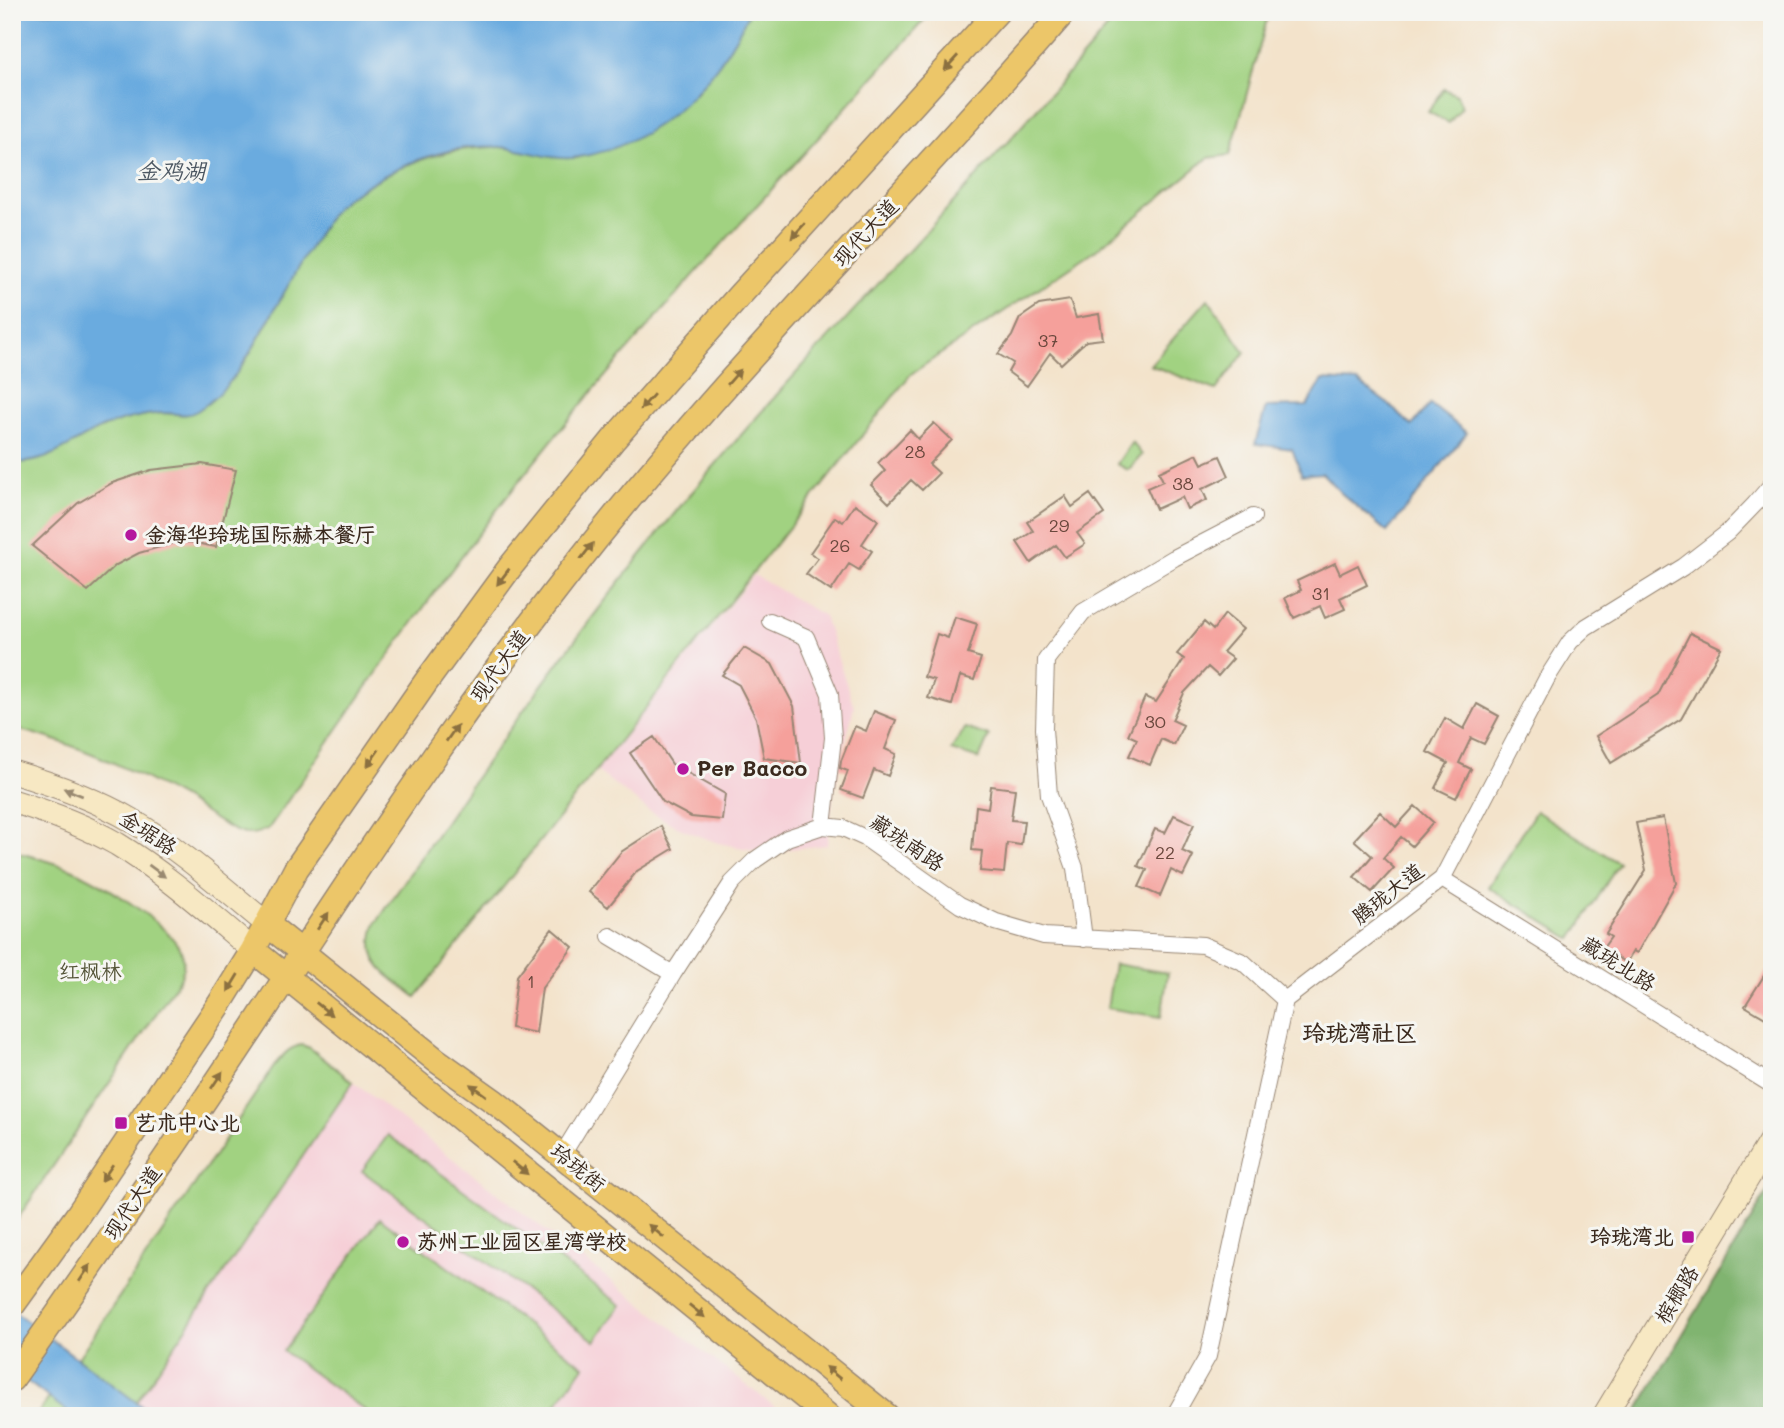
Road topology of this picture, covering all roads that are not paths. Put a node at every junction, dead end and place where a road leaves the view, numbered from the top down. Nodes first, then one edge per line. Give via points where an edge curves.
1 (997, 12) edge
2 (1064, 12) edge
3 (1772, 484) edge
4 (1253, 517) dead end
5 (770, 621) dead end
6 (12, 772) edge
7 (12, 802) edge
8 (823, 826) junction
9 (1442, 878) junction
10 (267, 924) junction
11 (610, 936) dead end
12 (1084, 939) junction
13 (253, 950) junction
14 (301, 953) junction
15 (673, 974) junction
16 (286, 978) junction
17 (1285, 1000) junction
18 (1772, 1084) edge
19 (1772, 1138) edge
20 (562, 1155) junction
21 (12, 1306) edge
22 (12, 1379) edge
23 (828, 1416) edge
24 (887, 1416) edge
25 (1174, 1416) edge
26 (1604, 1416) edge

1 -> 10 main road, 现代大道 via 739,296 511,566 296,869
14 -> 2 main road, 现代大道 via 453,731 596,539 775,331
3 - 9 street, 腾珑大道 via 1727,533 1570,642 1547,677
4 - 12 street via 1083,612 1046,660 1044,729 1049,795 1075,868
5 - 8 street via 806,637 830,694 833,738
10 -> 6 main road, 金琚路 via 193,862 131,819 73,791
7 -> 13 main road, 金琚路 via 62,818 116,844 175,885
8 - 12 street, 藏珑南路 via 843,828 865,838 960,905 996,922 1044,936
8 - 15 street via 787,838 755,860 732,883
9 - 17 street, 腾珑大道
9 - 18 street, 藏珑北路
10 - 13 main road, 现代大道
10 - 14 main road, 玲珑街
11 - 15 street
12 - 17 street, 藏珑南路 via 1203,945 1243,962
13 - 16 main road, 玲珑街
13 -> 21 main road, 现代大道 via 85,1205
14 - 16 main road, 现代大道
20 -> 14 main road, 玲珑街
15 - 20 street
22 -> 16 main road, 现代大道
16 -> 23 main road, 玲珑街
17 - 25 street via 1208,1356
19 - 26 main road, 槟榔路
24 -> 20 main road, 玲珑街

